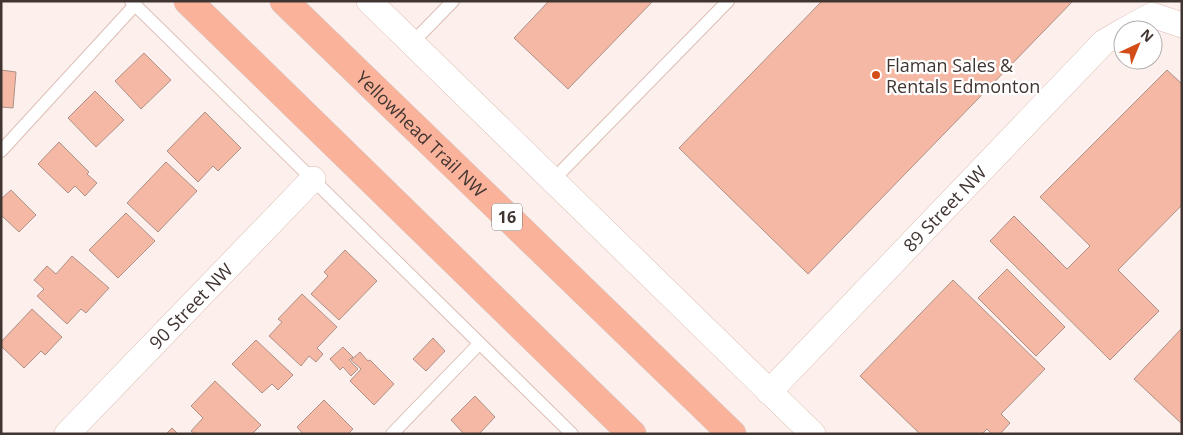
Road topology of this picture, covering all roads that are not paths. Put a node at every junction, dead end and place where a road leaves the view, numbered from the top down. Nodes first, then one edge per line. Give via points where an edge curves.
1 (188, 1) edge
2 (284, 1) edge
3 (369, 1) edge
4 (453, 1) edge
5 (728, 1) edge
6 (133, 3) edge
7 (1143, 20) edge
8 (1182, 25) edge
9 (1113, 37) edge
10 (412, 43) junction
11 (1, 151) edge
12 (313, 179) junction
13 (553, 180) junction
14 (479, 344) junction
15 (769, 392) junction
16 (68, 434) edge
17 (392, 434) edge
18 (572, 434) edge
19 (632, 434) edge
20 (732, 434) edge
21 (813, 434) edge

1 - 19 highway
2 - 20 highway, Yellowhead Trail NW / 16
3 - 10 street
4 - 10 lane
5 - 13 lane
6 - 11 lane
6 - 12 lane
7 - 8 street, 89 Street NW via 1152,15
9 - 15 street, 89 Street NW via 1104,42
10 - 13 street
12 - 14 lane
12 - 16 street, 90 Street NW
13 - 15 street
14 - 17 lane
14 - 18 lane
15 - 21 street

